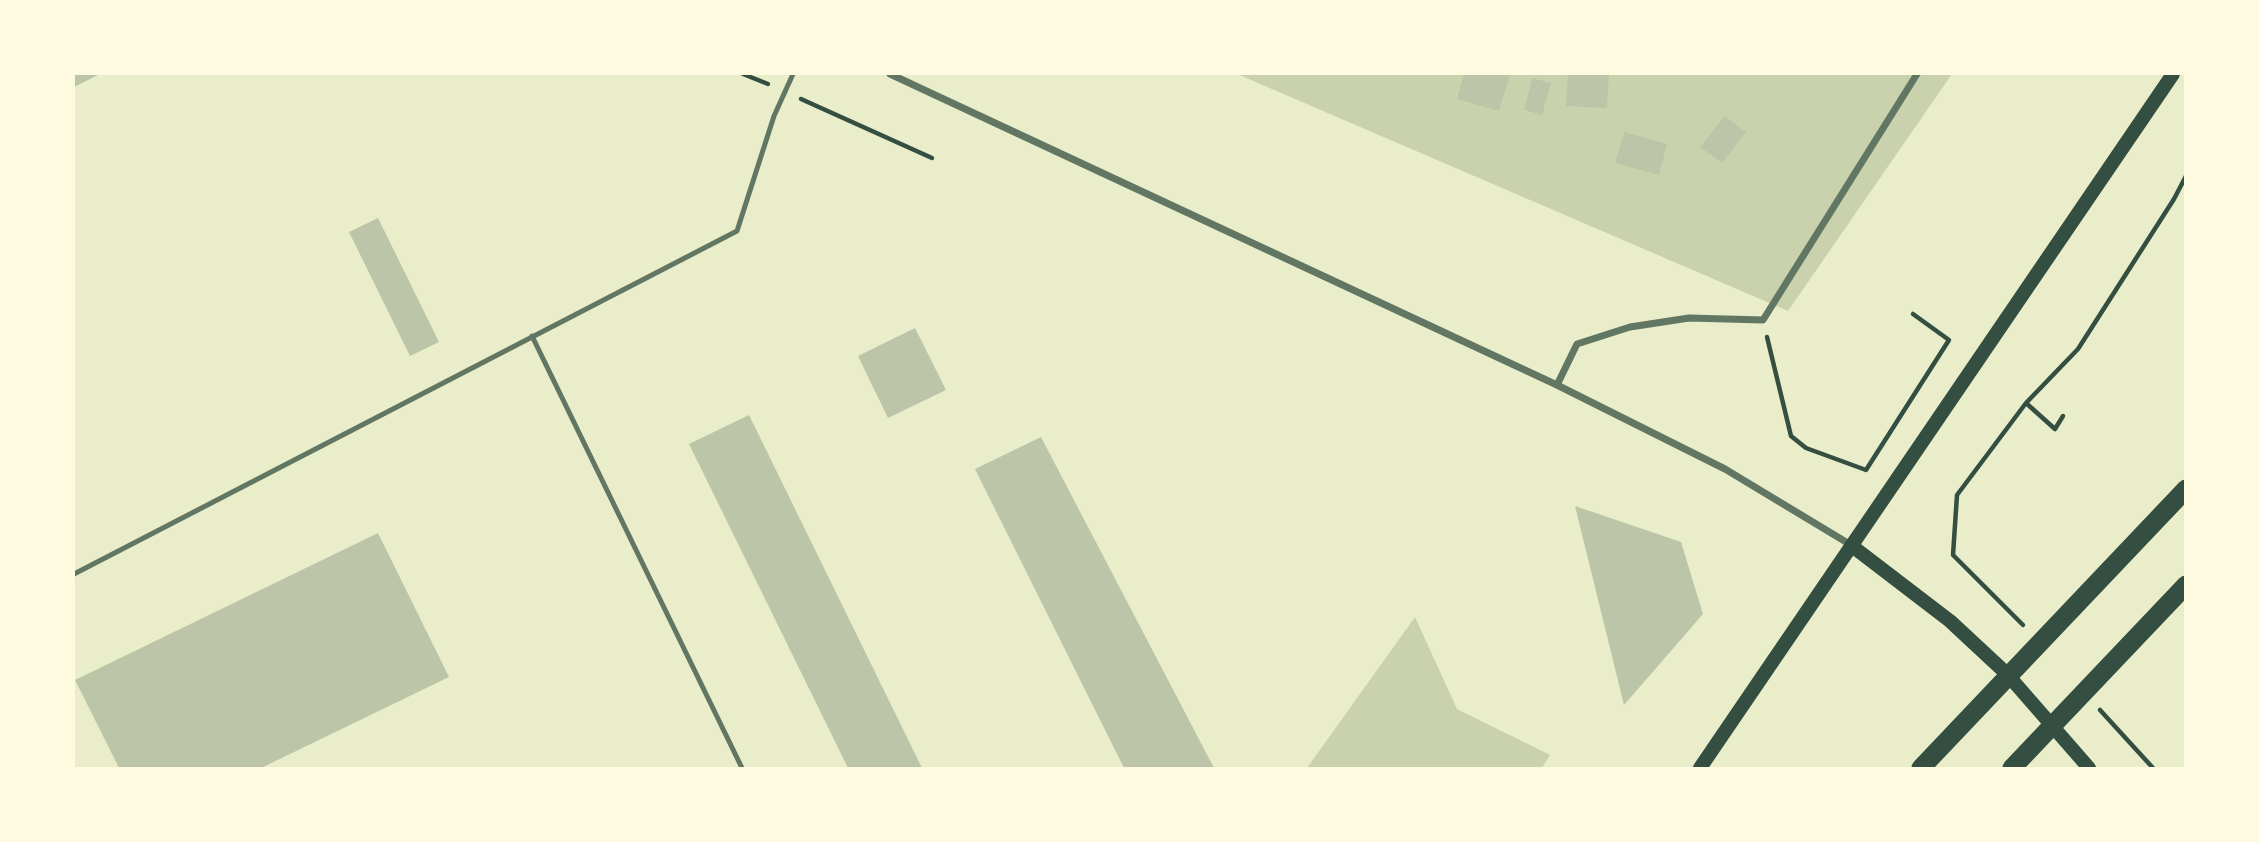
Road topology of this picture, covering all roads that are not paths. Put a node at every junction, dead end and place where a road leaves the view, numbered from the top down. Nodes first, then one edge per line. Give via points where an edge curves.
1 (793, 74) edge
2 (890, 74) edge
3 (1917, 74) edge
4 (2173, 74) edge
5 (532, 336) junction
6 (1557, 385) junction
7 (2186, 489) edge
8 (1852, 546) junction
9 (74, 573) edge
10 (2186, 585) edge
11 (2058, 734) junction
12 (741, 768) edge
13 (1700, 768) edge
14 (1921, 768) edge
15 (2012, 768) edge
16 (2075, 768) edge
17 (2089, 768) edge

1 - 5 lane via 737,231
2 - 6 street
3 - 6 street via 1763,320 1689,318 1604,335 1577,344
4 - 8 main road
5 - 9 lane
5 - 12 lane
6 - 8 street via 1725,469
7 - 14 highway
8 - 11 main road via 1960,630 2007,674
8 - 13 main road
10 - 15 highway
11 - 16 main road
11 - 17 main road

